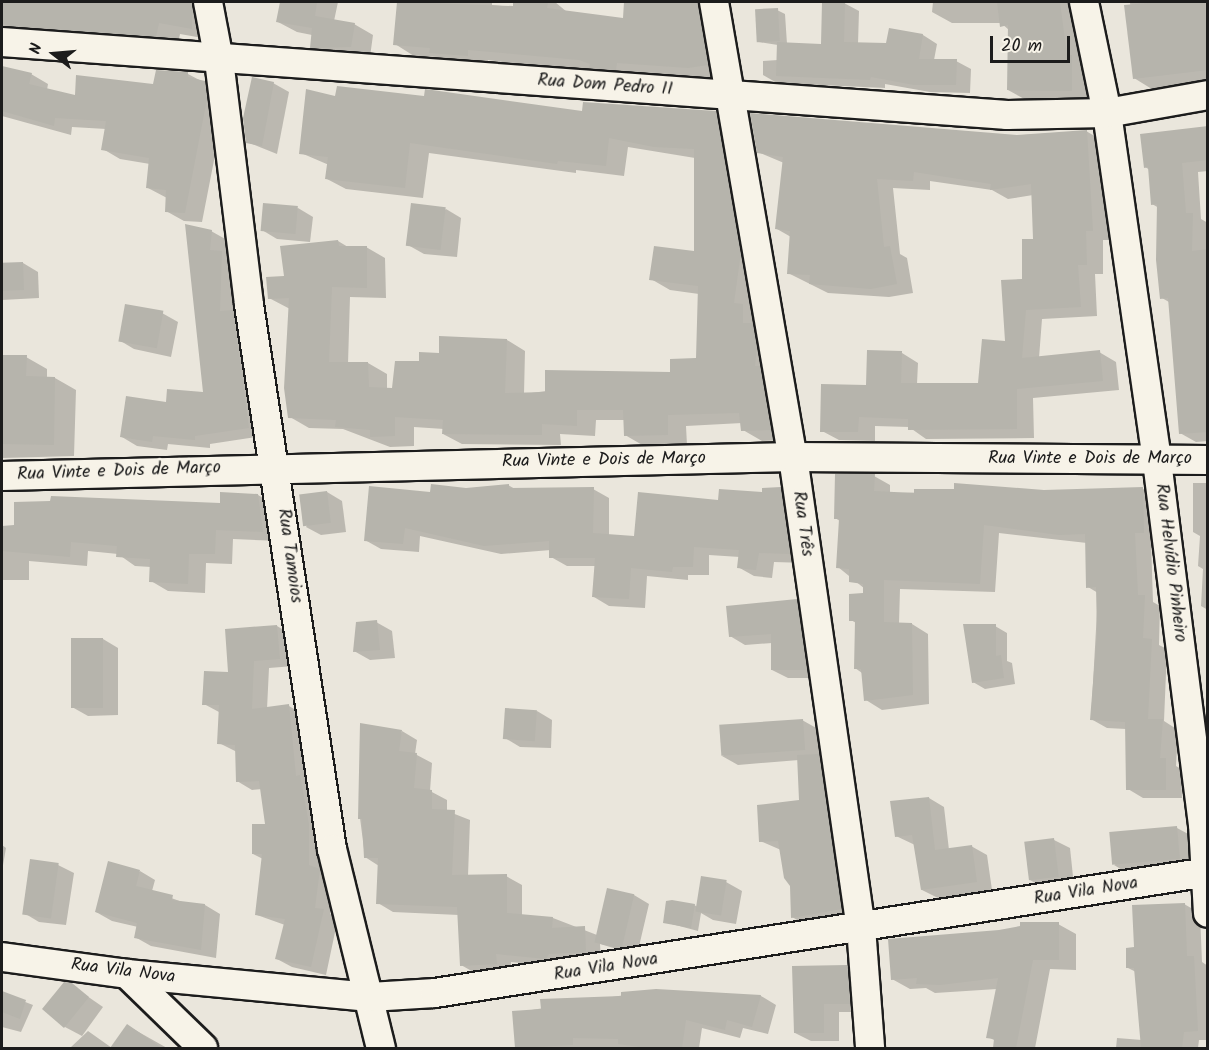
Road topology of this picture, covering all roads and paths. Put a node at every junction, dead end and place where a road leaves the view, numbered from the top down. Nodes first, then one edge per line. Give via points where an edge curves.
1 (208, 2) edge
2 (714, 2) edge
3 (1084, 2) edge
4 (2, 42) edge
5 (219, 60) junction
6 (732, 95) junction
7 (1208, 95) edge
8 (1107, 113) junction
9 (793, 457) junction
10 (1208, 459) edge
11 (1157, 460) junction
12 (276, 467) junction
13 (2, 476) edge
14 (1207, 872) edge
15 (1208, 913) edge
16 (861, 927) junction
17 (2, 957) edge
18 (139, 975) junction
19 (370, 997) junction
20 (203, 1048) edge
21 (381, 1048) edge
22 (870, 1048) edge

1 - 5 street, Rua Tamoios
2 - 6 street, Rua Três
3 - 8 street, Rua Helvídio Pinheiro
4 - 5 street, Rua Dom Pedro II
5 - 6 street, Rua Dom Pedro II
5 - 12 street, Rua Tamoios via 249,305
6 - 8 street, Rua Dom Pedro II via 1007,115
6 - 9 street, Rua Três
7 - 8 street, Rua Dom Pedro II
8 - 11 street, Rua Helvídio Pinheiro
9 - 11 street, Rua Vinte e Dois de Março
9 - 12 street, Rua Vinte e Dois de Março
9 - 16 street, Rua Três
10 - 11 street, Rua Vinte e Dois de Março
11 - 14 street, Rua Helvídio Pinheiro
12 - 13 street, Rua Vinte e Dois de Março
12 - 19 street, Rua Tamoios via 332,849
14 - 15 street, Rua Helvídio Pinheiro
14 - 16 street, Rua Vila Nova
16 - 19 street, Rua Vila Nova via 513,983
16 - 22 street, Rua Três
17 - 18 street, Rua Vila Nova
18 - 19 street, Rua Vila Nova
18 - 20 street
19 - 21 street, Rua Tamoios

